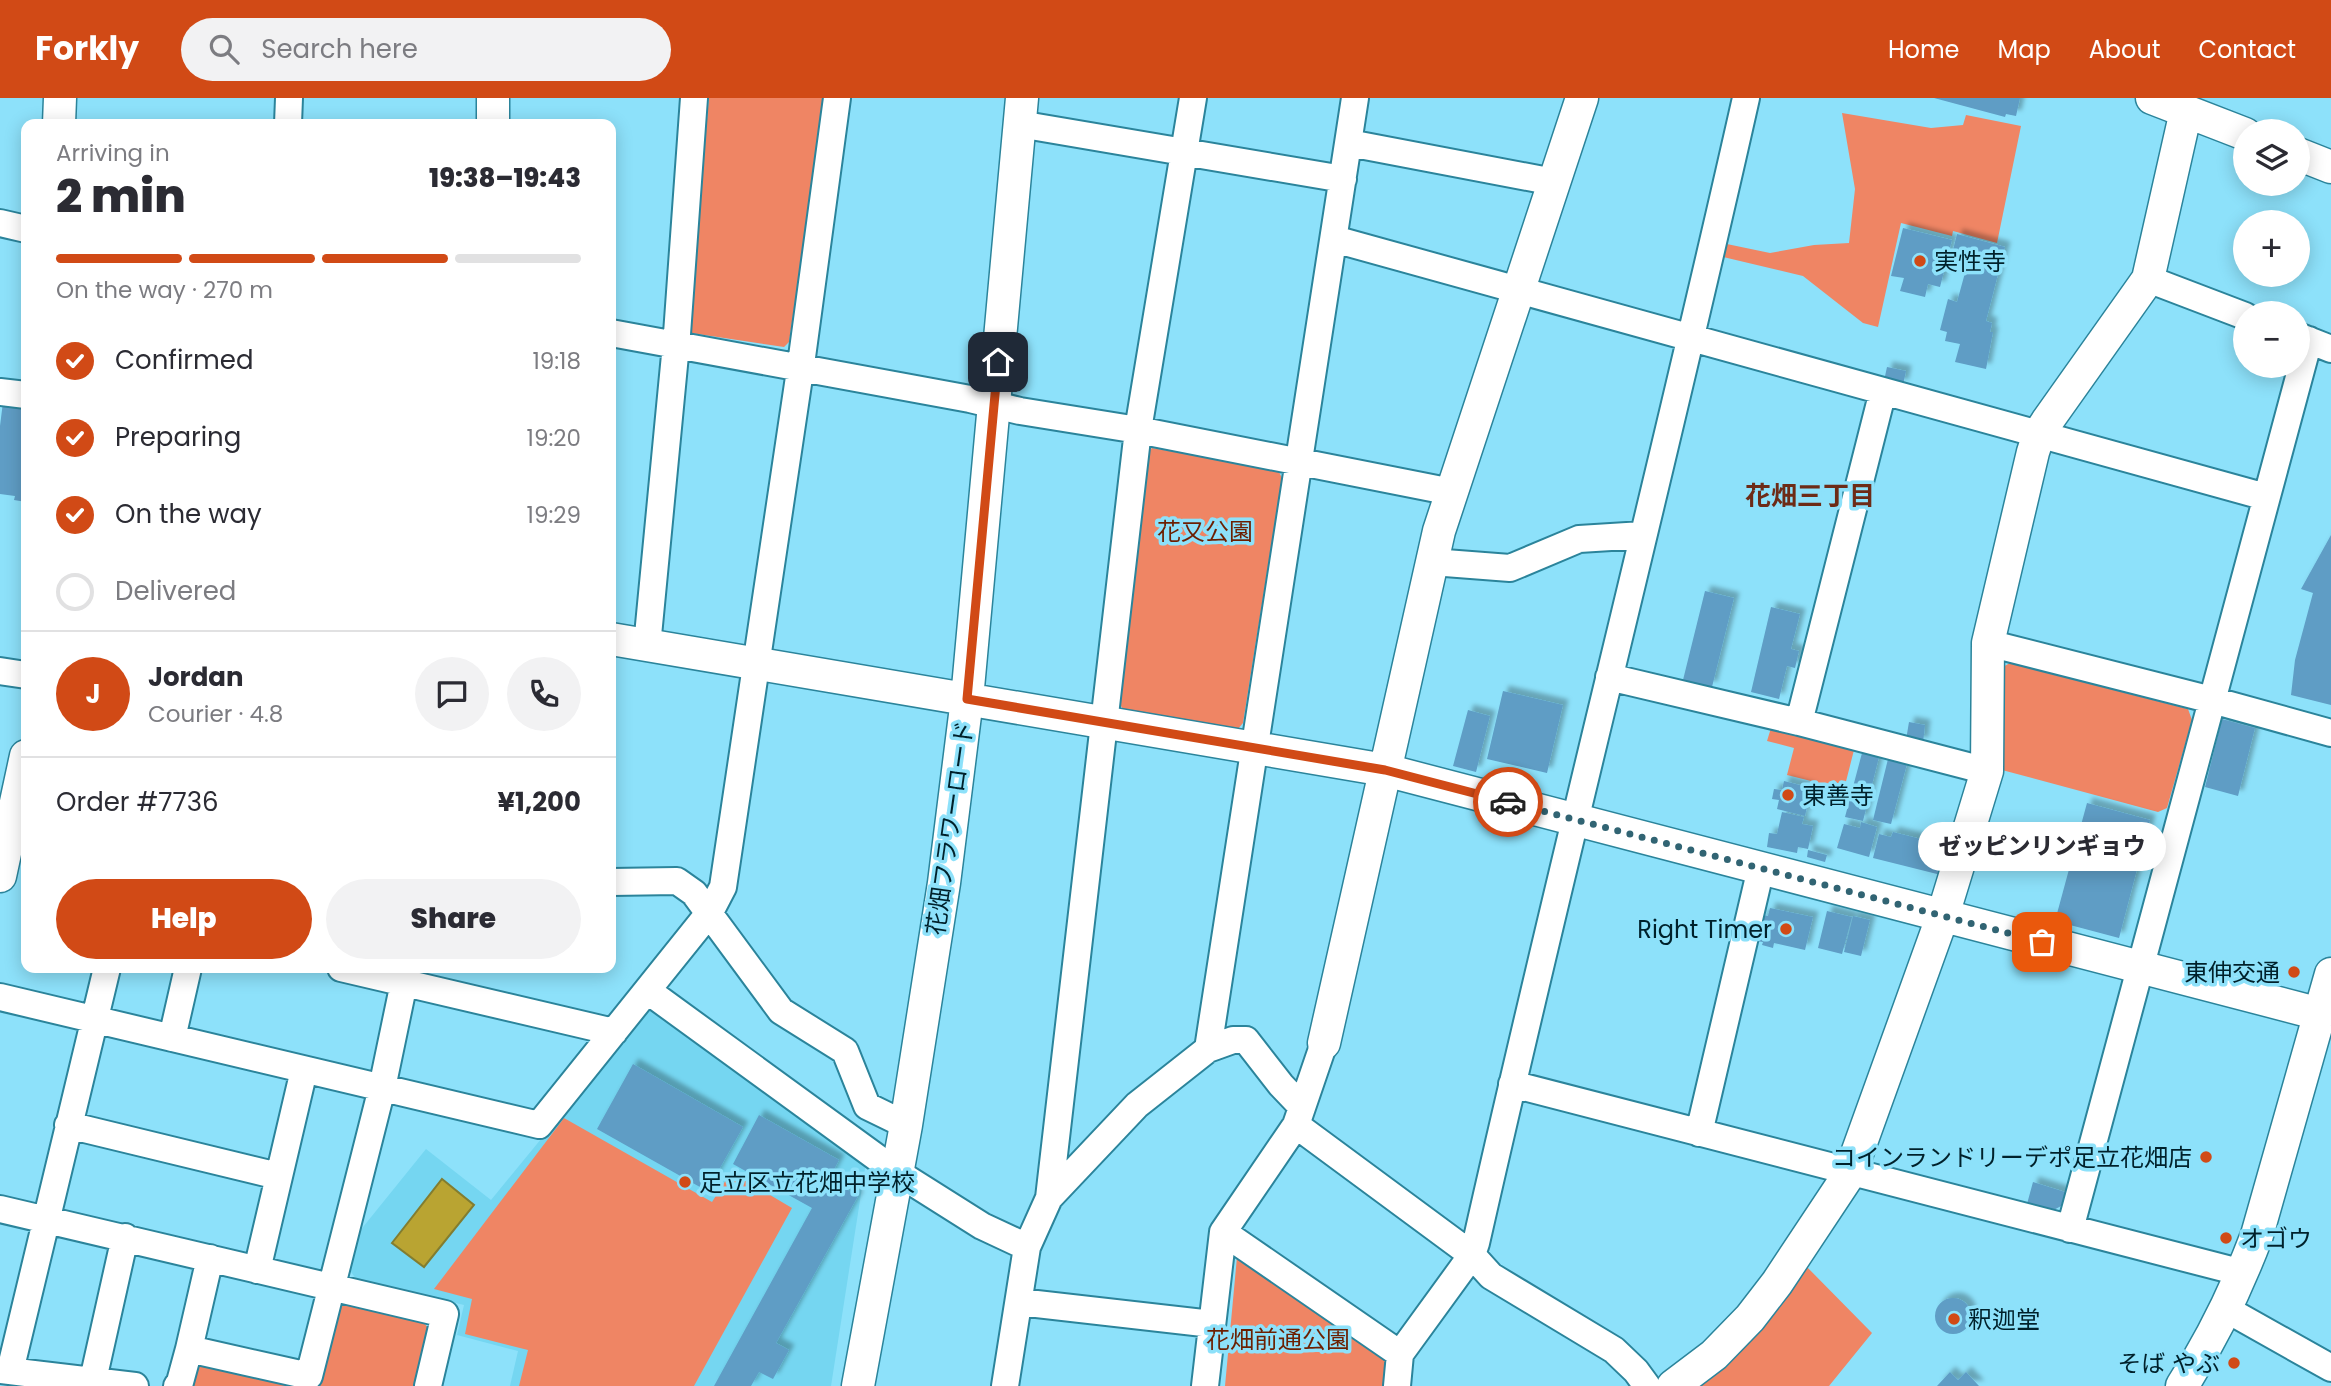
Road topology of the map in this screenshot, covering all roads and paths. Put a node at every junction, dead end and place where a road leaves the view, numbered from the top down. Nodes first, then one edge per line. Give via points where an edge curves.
1 (60, 98) edge
2 (289, 98) edge
3 (493, 98) edge
4 (694, 98) edge
5 (837, 98) edge
6 (1193, 98) edge
7 (1355, 98) edge
8 (1582, 98) edge
9 (1746, 98) edge
10 (2152, 98) edge
11 (2187, 104) edge
12 (1021, 111) edge
13 (59, 119) edge
14 (288, 119) edge
15 (493, 119) edge
16 (2233, 128) edge
17 (1349, 143) junction
18 (1184, 153) junction
19 (2310, 159) edge
20 (2331, 167) edge
21 (1343, 179) junction
22 (1554, 182) junction
23 (0, 223) edge
24 (21, 228) edge
25 (1334, 239) junction
26 (2148, 279) junction
27 (1519, 289) junction
28 (2233, 311) edge
29 (616, 334) edge
30 (1692, 338) junction
31 (2313, 342) edge
32 (676, 345) junction
33 (800, 368) junction
34 (1884, 391) junction
35 (0, 392) edge
36 (21, 394) edge
37 (994, 405) junction
38 (1138, 430) junction
39 (2039, 434) junction
40 (1298, 461) junction
41 (1452, 492) junction
42 (2266, 497) junction
43 (1643, 535) junction
44 (1432, 562) junction
45 (616, 640) edge
46 (1988, 643) junction
47 (647, 646) junction
48 (756, 665) junction
49 (0, 671) edge
50 (21, 674) edge
51 (1609, 677) junction
52 (967, 699) junction
53 (2212, 700) junction
54 (1104, 722) junction
55 (1799, 722) junction
56 (2331, 733) edge
57 (1255, 748) junction
58 (1385, 770) junction
59 (1987, 771) junction
60 (21, 784) edge
61 (1574, 820) junction
62 (1761, 868) junction
63 (0, 876) edge
64 (616, 882) edge
65 (710, 912) junction
66 (1943, 915) junction
67 (2140, 968) junction
68 (106, 973) edge
69 (187, 973) edge
70 (387, 973) edge
71 (2331, 974) edge
72 (405, 975) edge
73 (648, 991) junction
74 (0, 997) edge
75 (2325, 1016) edge
76 (95, 1019) junction
77 (614, 1032) junction
78 (172, 1038) junction
79 (1324, 1043) joint
80 (1208, 1049) junction
81 (304, 1070) junction
82 (1512, 1084) junction
83 (382, 1088) junction
84 (1299, 1116) junction
85 (68, 1125) junction
86 (906, 1125) junction
87 (1699, 1133) junction
88 (898, 1173) junction
89 (1850, 1173) junction
90 (278, 1176) junction
91 (1049, 1198) junction
92 (0, 1209) edge
93 (46, 1219) junction
94 (2070, 1229) junction
95 (1223, 1232) junction
96 (125, 1237) junction
97 (1027, 1247) junction
98 (1472, 1255) junction
99 (210, 1258) junction
100 (257, 1270) junction
101 (2243, 1273) junction
102 (331, 1286) junction
103 (1019, 1302) junction
104 (2226, 1309) junction
105 (1212, 1324) junction
106 (189, 1349) junction
107 (1400, 1354) junction
108 (2331, 1368) edge
109 (5, 1371) edge
110 (93, 1380) junction
111 (135, 1386) edge
112 (177, 1386) edge
113 (428, 1386) edge
114 (858, 1386) edge
115 (1005, 1386) edge
116 (1206, 1386) edge
117 (1397, 1386) edge
118 (1647, 1386) edge
119 (1673, 1386) edge
120 (2182, 1386) edge

1 - 13 street
2 - 14 street
3 - 15 street
4 - 32 street
5 - 33 street
6 - 18 street
7 - 17 street
8 - 22 street
9 - 30 street
10 - 11 street
11 - 16 street
11 - 26 street
12 - 18 street
12 - 37 street, 花畑フラワーロード
17 - 21 street
17 - 22 street
18 - 21 street
18 - 38 street
19 - 20 street
21 - 25 street
22 - 27 street
23 - 24 street
25 - 27 street
25 - 40 street
26 - 28 street
26 - 39 street
27 - 30 street
27 - 41 street
29 - 32 street
30 - 34 street
30 - 43 street
31 - 42 street
32 - 33 street
32 - 47 street
33 - 37 street
33 - 48 street
34 - 39 street
34 - 55 street
35 - 36 street
37 - 38 street
37 - 52 street, 花畑フラワーロード
38 - 40 street
38 - 54 street
39 - 42 street
39 - 46 street
40 - 41 street
40 - 57 street
41 - 44 street
42 - 53 street
43 - 44 street via 1579,539 1510,568
43 - 51 street
44 - 58 street
45 - 47 street
46 - 53 street
46 - 59 street
47 - 48 street
48 - 52 street
48 - 65 street via 723,887
49 - 50 street
51 - 55 street
51 - 61 street
52 - 54 street
52 - 86 street, 花畑フラワーロード
53 - 56 street
53 - 67 street
54 - 57 street
54 - 91 street
55 - 59 street
57 - 58 street
57 - 80 street
58 - 61 street
58 - 79 street
59 - 66 street
60 - 63 street
61 - 62 street
61 - 82 street
62 - 66 street
62 - 87 street
64 - 65 street via 677,881
65 - 73 street
65 - 86 street via 781,1011 845,1051 867,1106
66 - 67 street
66 - 89 street
67 - 75 street
67 - 94 street
68 - 76 street
69 - 78 street
70 - 72 street
71 - 75 street
72 - 77 street
72 - 83 street
73 - 77 street
73 - 88 street
74 - 76 street
75 - 101 street
76 - 78 street
76 - 85 street
77 - 83 street via 539,1125
78 - 81 street
79 - 84 street
80 - 84 street via 1246,1040
80 - 91 street via 1137,1105
81 - 83 street
81 - 90 street
82 - 87 street
82 - 98 street
83 - 102 street
84 - 95 street
84 - 98 street
85 - 90 street
85 - 93 street
86 - 88 street, 花畑フラワーロード
87 - 89 street
88 - 97 street via 982,1226
88 - 114 street, 花畑フラワーロード
89 - 94 street
89 - 119 street via 1750,1318 1714,1355
90 - 100 street
91 - 97 street
92 - 93 street
93 - 96 street
93 - 109 street
94 - 101 street
95 - 105 street
95 - 107 street
96 - 99 street
96 - 110 street
97 - 103 street
98 - 107 street
98 - 118 street via 1491,1276 1614,1350
99 - 100 street
99 - 106 street
100 - 102 street
101 - 104 street
102 - 106 street via 309,1376
102 - 113 street via 445,1314
103 - 105 street
103 - 115 street
104 - 108 street
104 - 120 street
105 - 116 street
106 - 112 street
107 - 117 street
109 - 110 street
110 - 111 street

